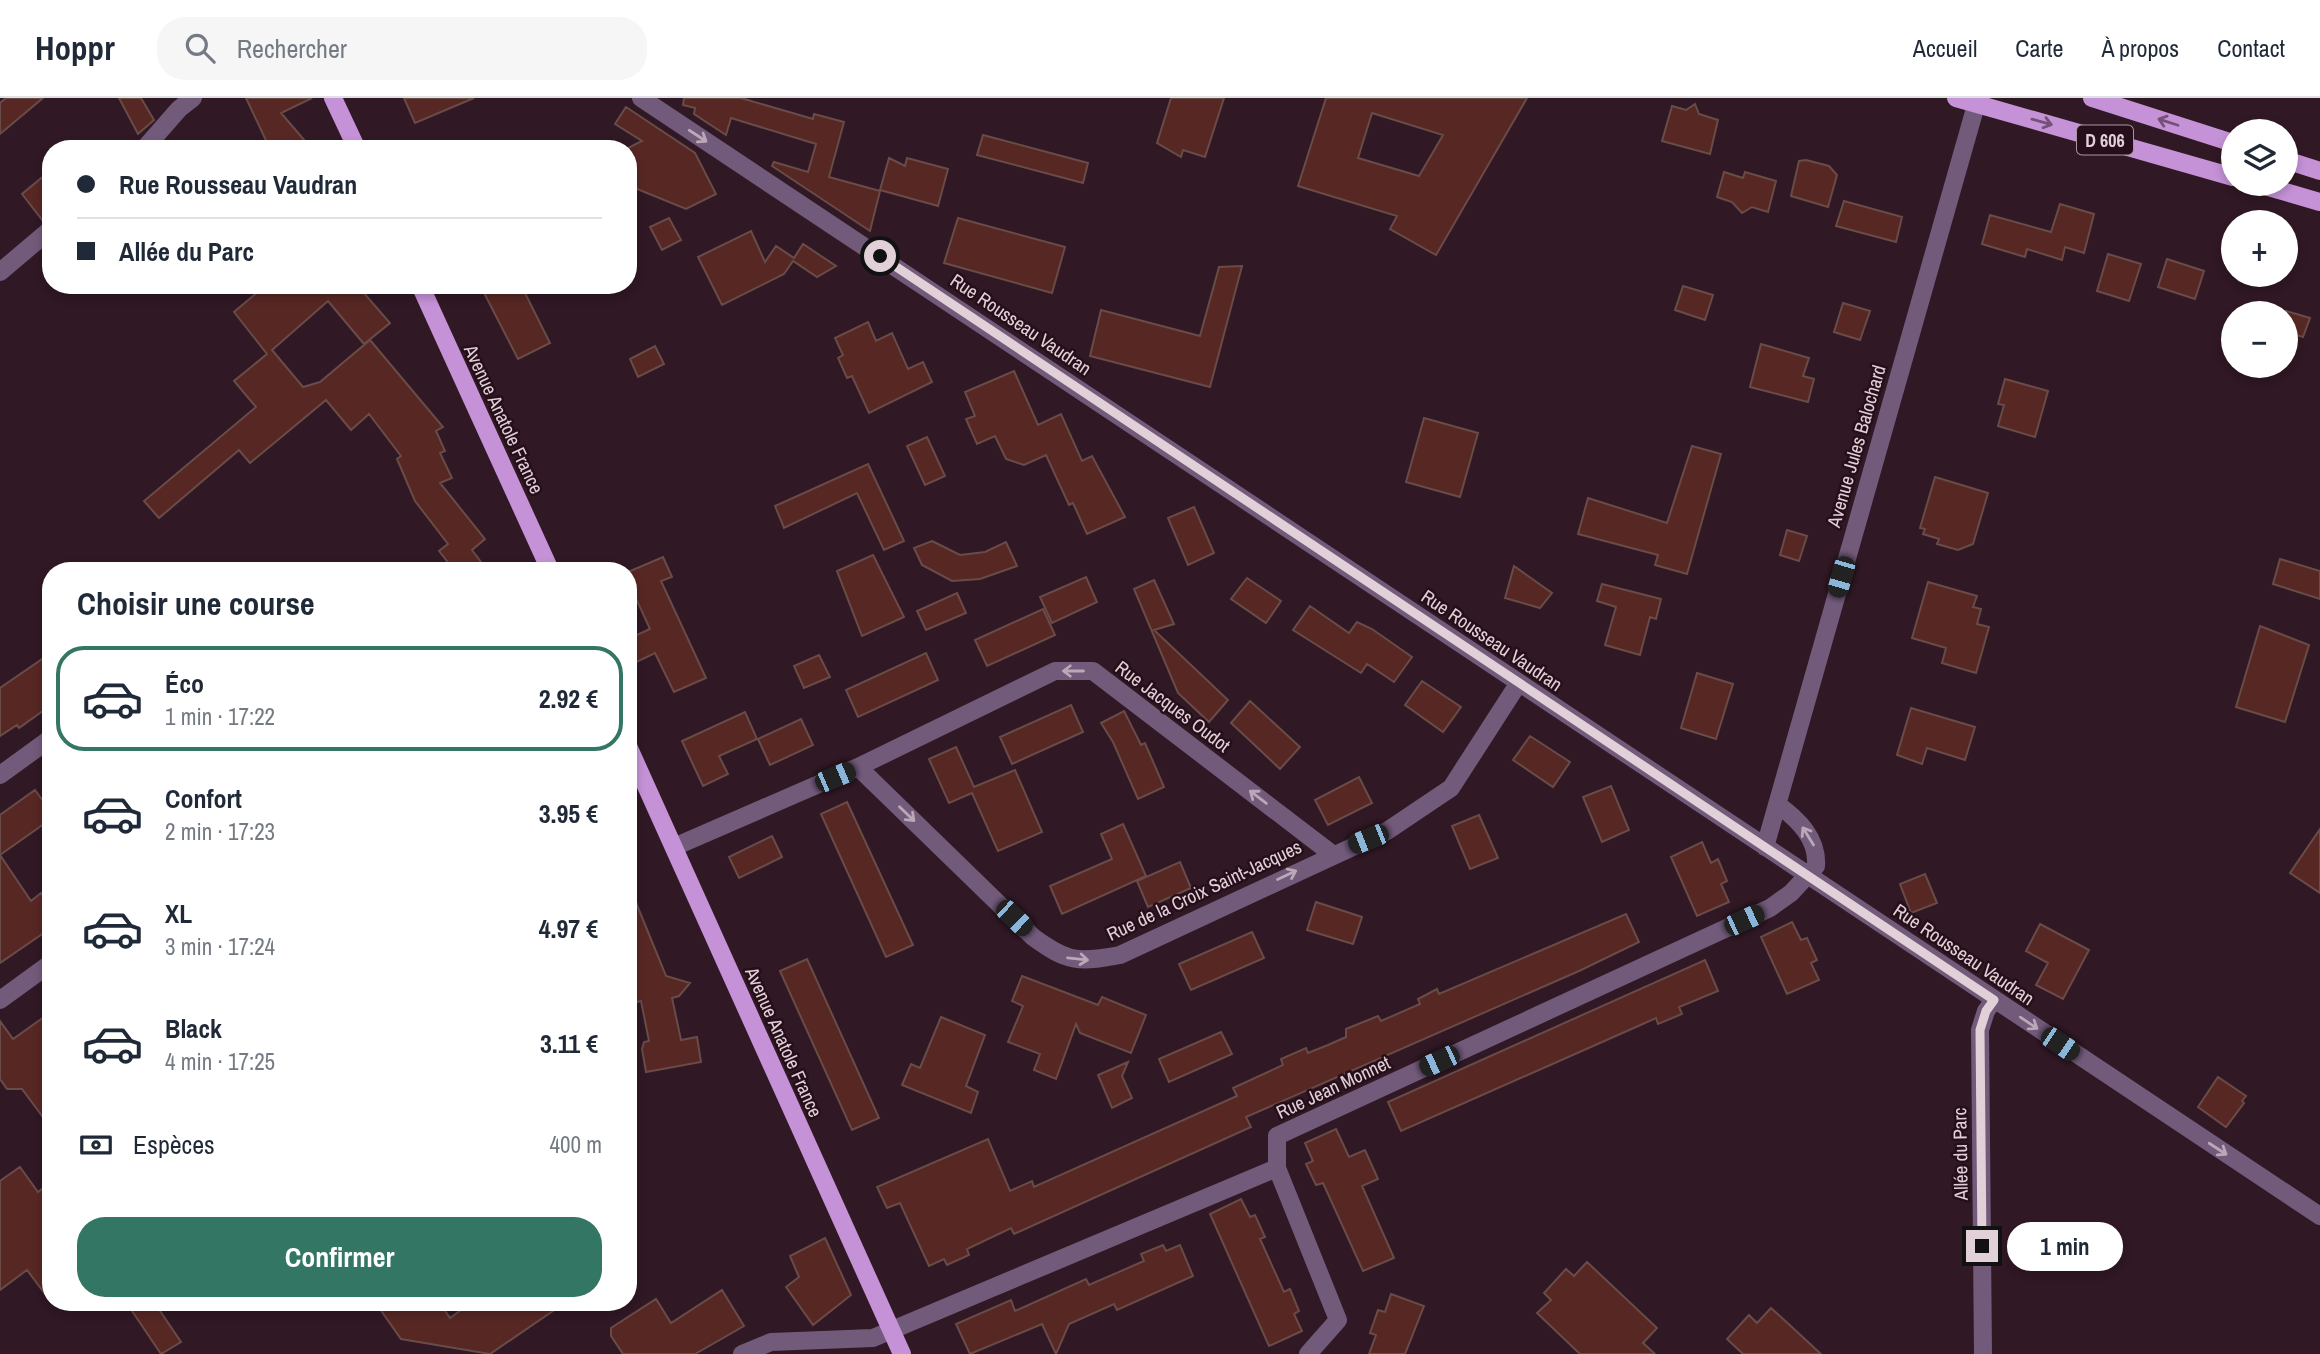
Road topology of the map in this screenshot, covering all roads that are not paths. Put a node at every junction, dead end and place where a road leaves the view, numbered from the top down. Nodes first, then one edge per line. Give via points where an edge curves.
1 (193, 98) edge
2 (333, 98) edge
3 (641, 98) edge
4 (1956, 98) edge
5 (2092, 98) edge
6 (1977, 101) edge
7 (2221, 139) edge
8 (152, 140) edge
9 (352, 140) edge
10 (2298, 164) edge
11 (2320, 171) edge
12 (2221, 173) edge
13 (2298, 196) edge
14 (2320, 202) edge
15 (42, 237) edge
16 (0, 272) edge
17 (424, 294) edge
18 (546, 562) edge
19 (1518, 684) junction
20 (42, 745) edge
21 (637, 766) edge
22 (858, 767) junction
23 (0, 775) edge
24 (1777, 804) junction
25 (674, 847) junction
26 (1765, 847) junction
27 (1332, 854) junction
28 (1808, 876) junction
29 (42, 970) edge
30 (0, 1000) edge
31 (1994, 1000) junction
32 (1278, 1168) junction
33 (2320, 1216) edge
34 (891, 1329) junction
35 (742, 1354) edge
36 (902, 1354) edge
37 (1308, 1354) edge
38 (1983, 1354) edge

1 - 8 street
2 - 9 main road
3 -> 19 street, Rue Rousseau Vaudran
4 - 6 main road, D 606
7 -> 5 main road, D 606
6 -> 12 main road, D 606
6 - 24 street, Avenue Jules Balochard
10 - 11 main road
13 - 14 main road
15 - 16 street
17 - 18 main road, Avenue Anatole France
19 - 26 street, Rue Rousseau Vaudran
19 - 27 street, Rue de la Croix Saint-Jacques via 1451,788 1387,831
20 - 23 street
21 - 25 main road, Avenue Anatole France
22 - 25 street
27 -> 22 street, Rue Jacques Oudot via 1093,671 1055,671
22 -> 27 street, Rue de la Croix Saint-Jacques via 1033,937 1060,957 1092,960 1120,955
24 - 26 street, Avenue Jules Balochard
28 -> 24 street via 1816,866 1817,850 1797,819
25 - 34 main road, Avenue Anatole France
26 - 28 street, Rue Rousseau Vaudran
28 - 31 street, Rue Rousseau Vaudran
28 - 32 street, Rue Jean Monnet via 1770,908 1277,1136
29 - 30 street
31 -> 33 street, Rue Rousseau Vaudran
31 - 38 street, Allée du Parc via 1980,1030
32 - 34 street
32 - 37 street via 1339,1320
34 - 35 street via 873,1338 771,1342
34 - 36 main road, Avenue Anatole France

